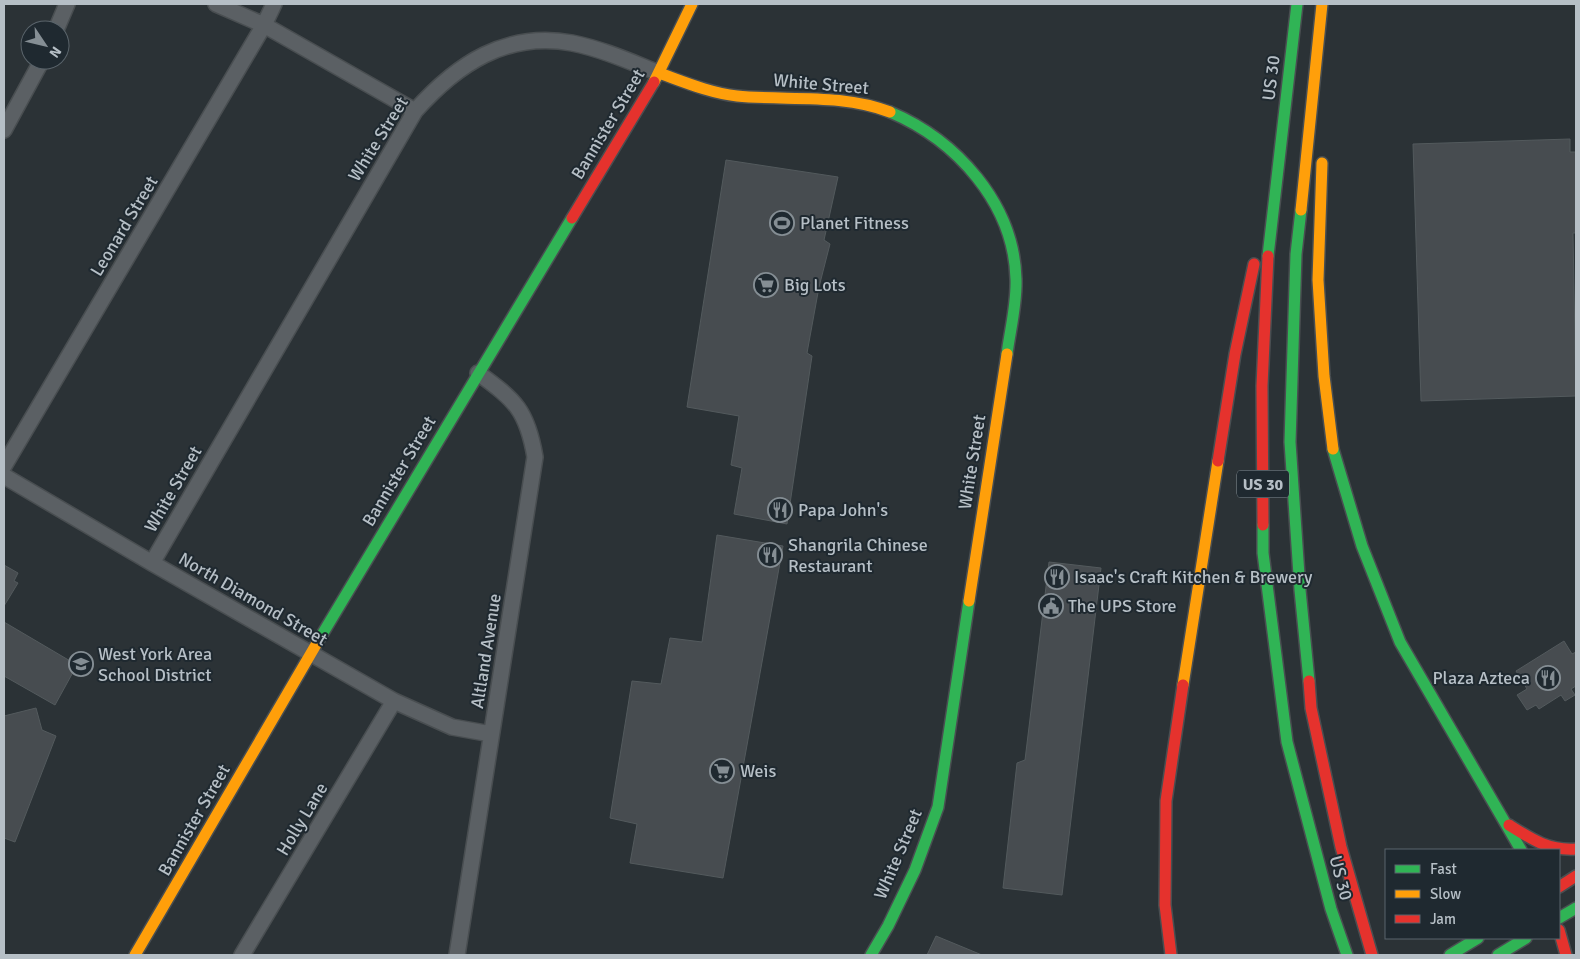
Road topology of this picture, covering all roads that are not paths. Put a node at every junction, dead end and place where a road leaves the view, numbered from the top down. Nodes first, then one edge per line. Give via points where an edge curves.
1 (67, 4) edge
2 (216, 4) edge
3 (274, 4) edge
4 (692, 4) edge
5 (1297, 4) edge
6 (1322, 4) edge
7 (1332, 4) edge
8 (60, 20) edge
9 (264, 25) junction
10 (1329, 52) dead end
11 (37, 70) edge
12 (659, 73) junction
13 (415, 111) junction
14 (1283, 119) junction
15 (4, 130) edge
16 (1322, 149) dead end
17 (478, 373) junction
18 (4, 466) edge
19 (4, 476) edge
20 (152, 563) junction
21 (310, 654) junction
22 (394, 701) junction
23 (491, 734) junction
24 (1504, 822) junction
25 (1520, 849) edge
26 (1556, 849) edge
27 (1576, 849) edge
28 (1560, 850) edge
29 (1576, 876) edge
30 (1560, 886) edge
31 (1576, 908) edge
32 (1560, 917) edge
33 (1560, 934) edge
34 (1476, 939) edge
35 (1524, 939) edge
36 (140, 954) edge
37 (1371, 954) edge
38 (242, 955) edge
39 (457, 955) edge
40 (871, 955) edge
41 (1172, 955) edge
42 (1347, 955) edge
43 (1450, 955) edge
44 (1498, 955) edge
45 (1566, 955) edge

1 - 8 street
2 - 9 street
3 - 9 street, Leonard Street
4 - 12 main road, Bannister Street
5 - 14 main road, US 30 / US 30
6 - 37 main road, US 30 / US 30 via 1296,254 1290,442 1311,708 1341,847
7 - 10 main road
9 - 13 street
9 - 18 street, Leonard Street
11 - 15 street
12 - 13 street, White Street via 572,43 525,42 503,48 455,72
12 - 17 main road, Bannister Street
12 - 40 main road, White Street via 705,90 734,96 861,103 894,113 947,144 970,167 986,188 1010,244 1016,274 1015,299 938,807 915,870
13 - 20 street, White Street
14 - 41 main road via 1235,354 1166,801 1165,905
14 - 42 main road, US 30 / US 30 via 1266,272 1262,386 1263,553 1287,742 1330,909
16 - 24 main road via 1318,280 1324,376 1334,455 1362,546 1400,642
17 - 21 main road, Bannister Street
17 - 23 street, Altland Avenue via 506,393 517,406 525,420 535,457
19 - 20 street, North Diamond Street
20 - 21 street, North Diamond Street
21 - 22 street, North Diamond Street
21 - 36 main road, Bannister Street
22 - 23 street, North Diamond Street via 452,726
22 - 38 street, Holly Lane
23 - 39 street, Altland Avenue
24 - 25 main road
24 - 26 main road via 1539,845
27 - 28 main road
29 - 30 main road
31 - 32 main road
33 - 45 main road
34 - 43 main road
35 - 44 main road

